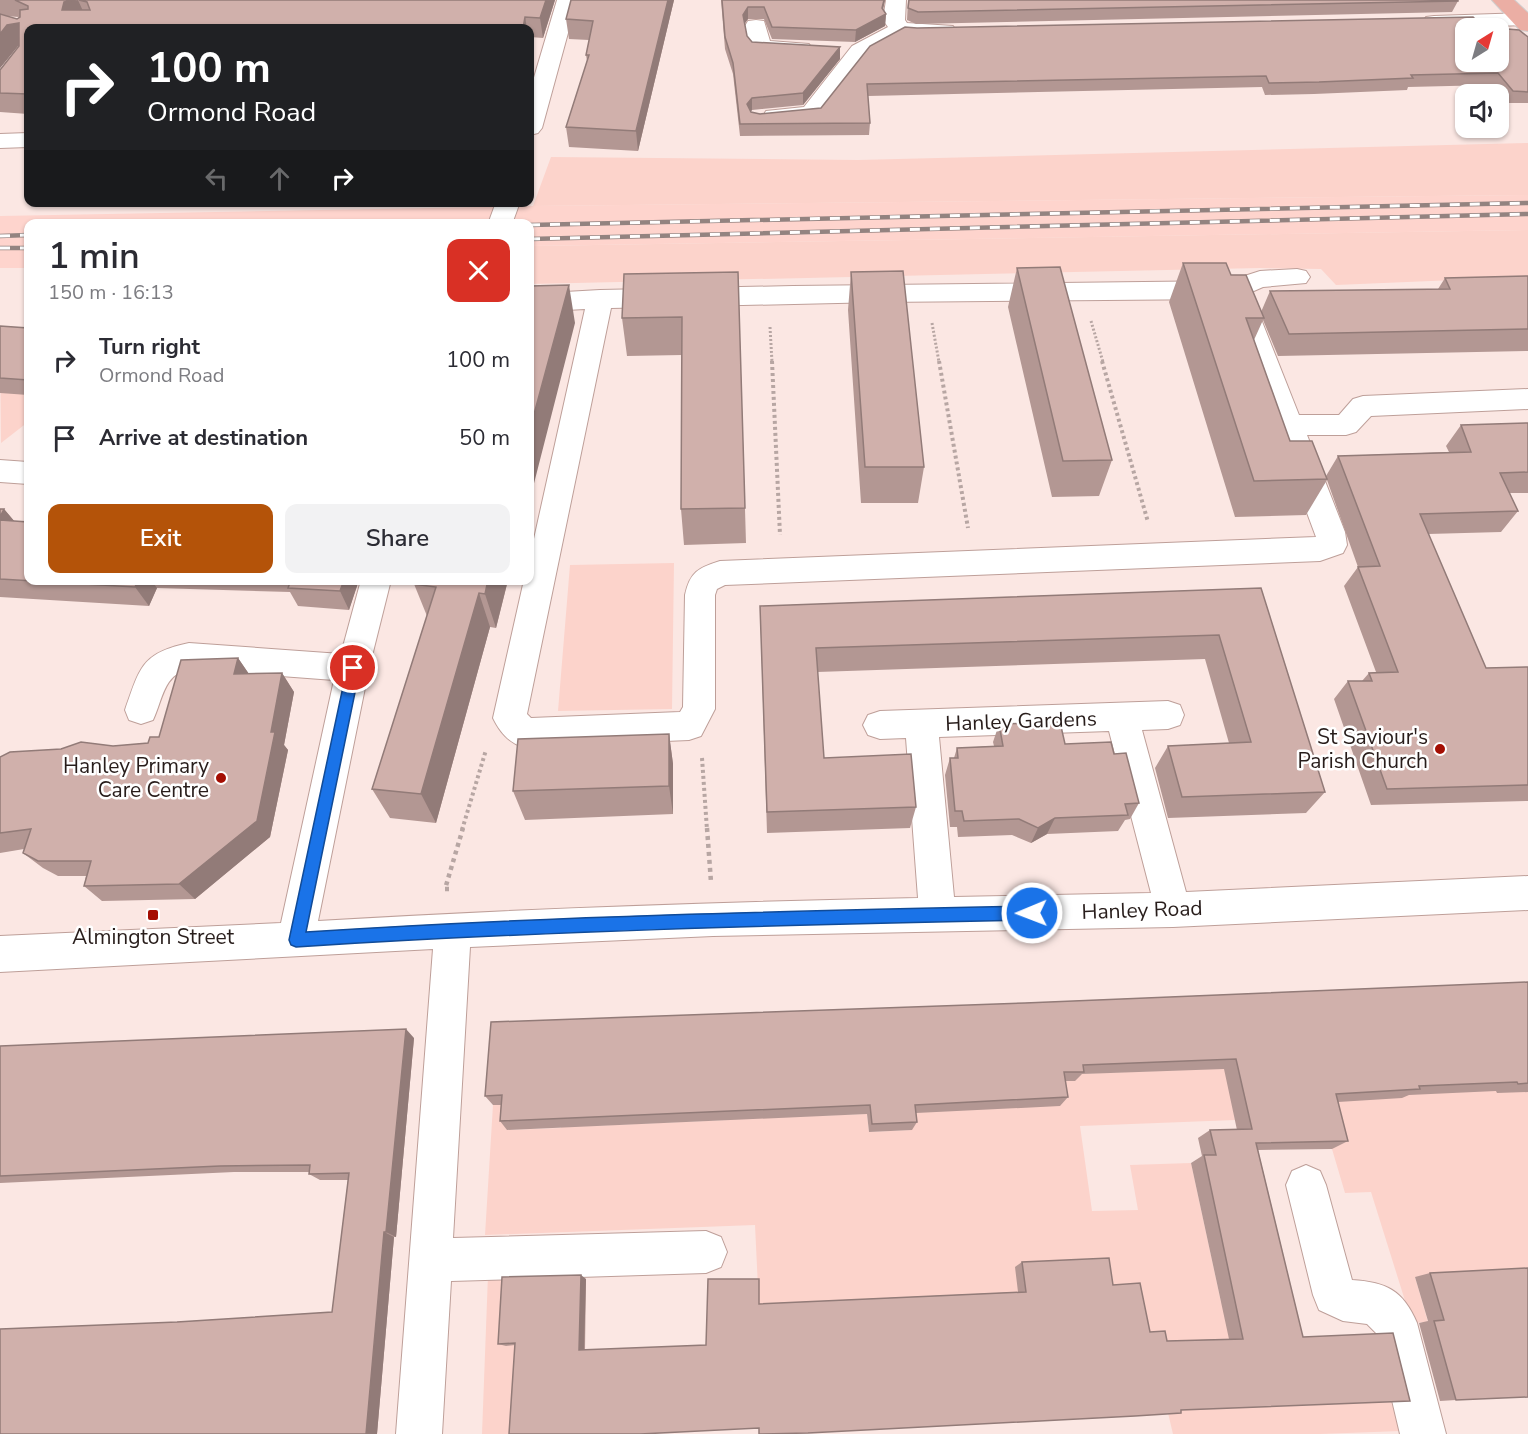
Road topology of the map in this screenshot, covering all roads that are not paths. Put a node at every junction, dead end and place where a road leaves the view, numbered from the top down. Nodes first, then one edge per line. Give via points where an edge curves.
1 (567, 0) edge
2 (896, 0) edge
3 (1502, 0) edge
4 (1526, 21) edge
5 (1408, 23) edge
6 (756, 26) dead end
7 (900, 29) junction
8 (963, 31) edge
9 (860, 51) junction
10 (540, 55) edge
11 (534, 99) edge
12 (760, 117) edge
13 (24, 140) edge
14 (0, 141) edge
15 (1297, 277) dead end
16 (1232, 290) junction
17 (600, 300) junction
18 (534, 303) edge
19 (1528, 399) edge
20 (1288, 425) junction
21 (0, 471) edge
22 (24, 473) edge
23 (375, 585) edge
24 (353, 668) junction
25 (141, 710) dead end
26 (1168, 715) dead end
27 (1122, 718) junction
28 (921, 724) junction
29 (880, 725) dead end
30 (1528, 893) edge
31 (1173, 910) junction
32 (938, 915) junction
33 (453, 930) junction
34 (296, 940) junction
35 (0, 954) edge
36 (1306, 1185) dead end
37 (706, 1252) dead end
38 (430, 1260) junction
39 (419, 1434) edge
40 (1423, 1434) edge

1 - 10 street
2 - 7 street via 894,20
3 - 4 main road
4 - 5 street
6 - 9 street via 760,47
7 - 8 street
7 - 9 street
9 - 12 street via 811,113
10 - 11 street
13 - 14 street
15 - 16 street via 1260,279
16 - 17 street via 768,293
16 - 20 street via 1248,318
17 - 18 street
17 - 20 street via 510,718 523,733 689,726 699,709 700,595 703,582 720,573 1320,549 1332,545
19 - 20 street via 1363,406 1346,424
21 - 22 street
23 - 24 street
24 - 25 street via 189,656 172,659 156,672
24 - 34 street
26 - 27 street, Hanley Gardens
27 - 28 street, Hanley Gardens
27 - 31 street, Hanley Gardens
28 - 29 street, Hanley Gardens
28 - 32 street, Hanley Gardens
30 - 31 street, Hanley Road
31 - 32 street, Hanley Road
32 - 33 street, Hanley Road
33 - 34 street, Hanley Road
33 - 38 street
34 - 35 street, Hanley Road
36 - 40 street via 1334,1295 1343,1301 1379,1304 1395,1323
37 - 38 street
38 - 39 street

